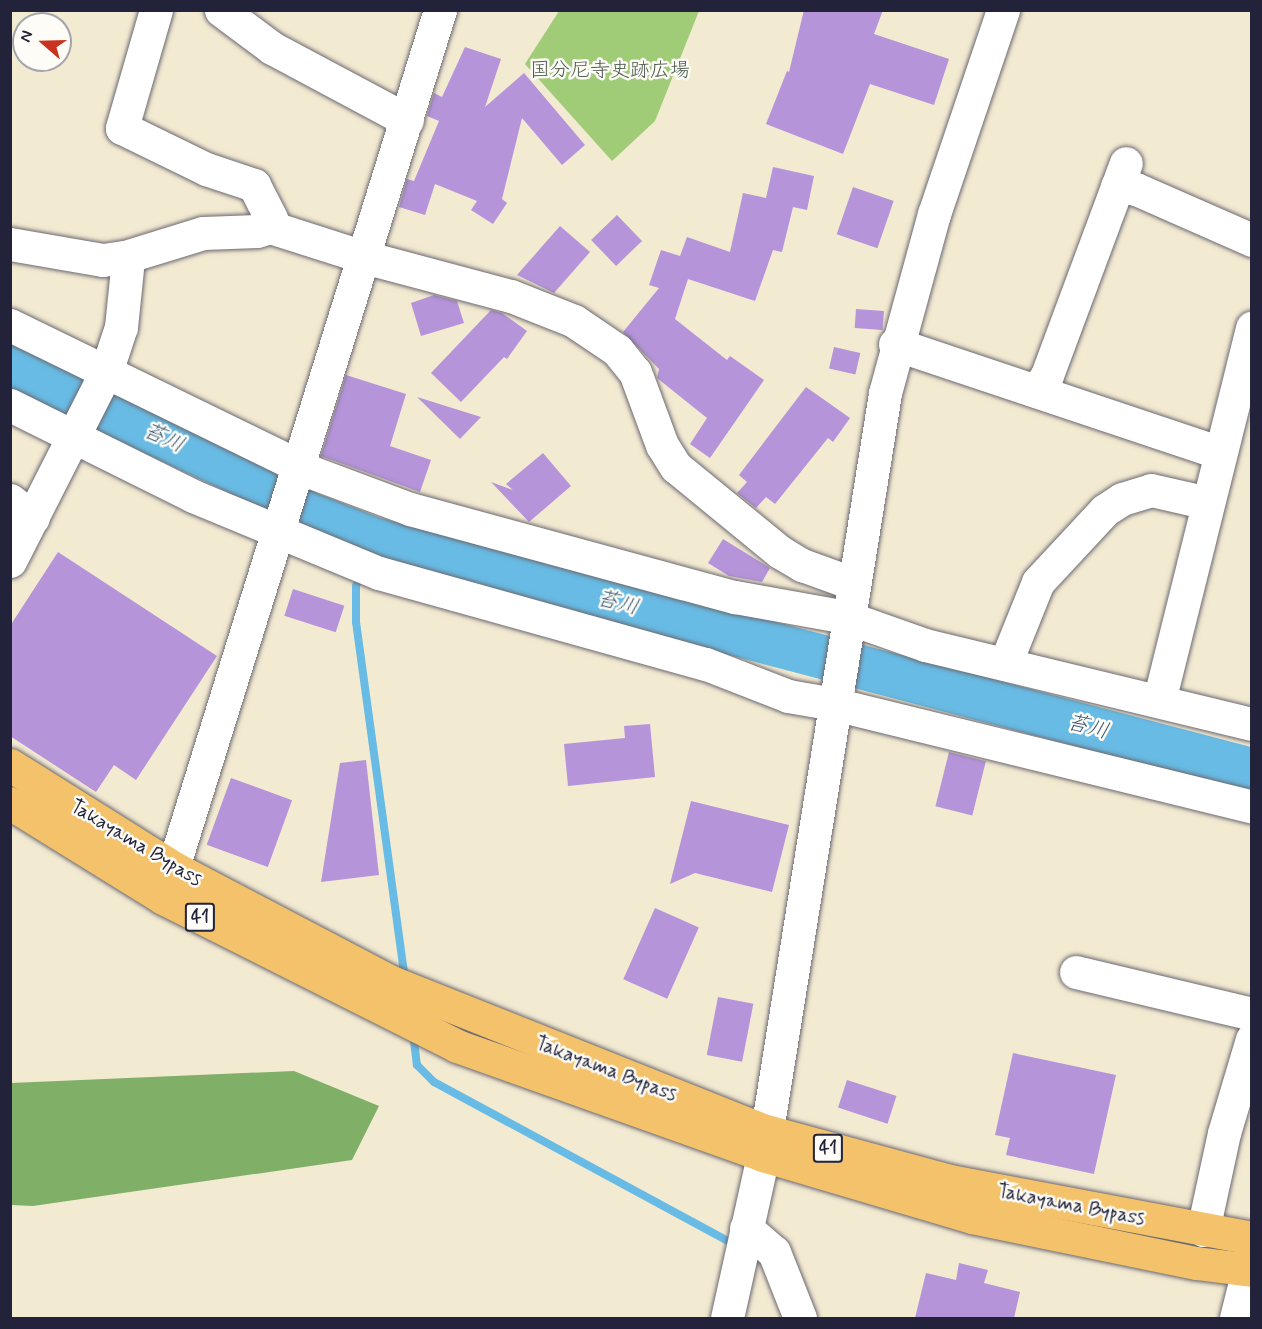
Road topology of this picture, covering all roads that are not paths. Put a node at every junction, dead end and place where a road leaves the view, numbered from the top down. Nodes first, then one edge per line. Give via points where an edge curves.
1 (156, 10) edge
2 (221, 10) edge
3 (440, 10) edge
4 (1003, 10) edge
5 (407, 120) junction
6 (270, 227) junction
7 (1251, 240) edge
8 (10, 244) edge
9 (364, 257) junction
10 (127, 269) dead end
11 (10, 325) edge
12 (1251, 327) edge
13 (895, 344) junction
14 (104, 376) junction
15 (1036, 391) junction
16 (10, 405) edge
17 (1240, 418) edge
18 (77, 433) junction
19 (1220, 453) junction
20 (298, 469) junction
21 (1208, 503) junction
22 (22, 509) edge
23 (278, 530) junction
24 (10, 561) edge
25 (852, 583) junction
26 (845, 623) junction
27 (1005, 664) junction
28 (835, 697) junction
29 (1159, 701) junction
30 (1251, 724) edge
31 (10, 765) edge
32 (10, 803) edge
33 (1251, 807) edge
34 (169, 883) junction
35 (1076, 972) dead end
36 (1251, 1014) edge
37 (1251, 1039) edge
38 (764, 1143) junction
39 (745, 1230) junction
40 (1203, 1230) junction
41 (1251, 1238) edge
42 (1248, 1278) edge
43 (727, 1318) edge
44 (800, 1318) edge
45 (1236, 1318) edge

1 - 6 street via 122,128 206,170 254,185 271,219
2 - 5 street via 272,48
3 - 5 street
4 - 13 street
5 - 9 street
6 - 8 street via 203,233 103,260
6 - 9 street
7 - 15 street via 1136,189 1121,175 1047,375
9 - 20 street
9 - 25 street via 511,296 598,335 635,372 662,445 676,467 780,552 802,565
10 - 14 street via 121,327
11 - 14 street
12 - 17 street
13 - 15 street
13 - 25 street
14 - 18 street
14 - 20 street
15 - 19 street
16 - 18 street
17 - 19 street
18 - 22 street
18 - 23 street
19 - 21 street
20 - 23 street
20 - 26 street via 410,509
21 - 27 street via 1151,490 1122,499 1105,510 1038,582
21 - 29 street
22 - 24 street
23 - 28 street via 379,573 706,664 788,696
23 - 34 street
25 - 26 street
26 - 27 street
26 - 28 street
27 - 29 street
28 - 33 street
28 - 38 street
29 - 30 street
31 - 34 highway, Takayama Bypass / 41
32 - 34 highway, Takayama Bypass / 41
34 - 38 highway, Takayama Bypass / 41
34 - 38 highway, Takayama Bypass / 41 via 397,1017 456,1046
35 - 36 street
37 - 40 street via 1224,1133
38 - 39 street
38 - 40 highway, Takayama Bypass / 41
38 - 42 highway, Takayama Bypass / 41 via 972,1217 1196,1263
39 - 43 street
39 - 44 street via 774,1252
40 - 41 highway, Takayama Bypass / 41
42 - 45 street

